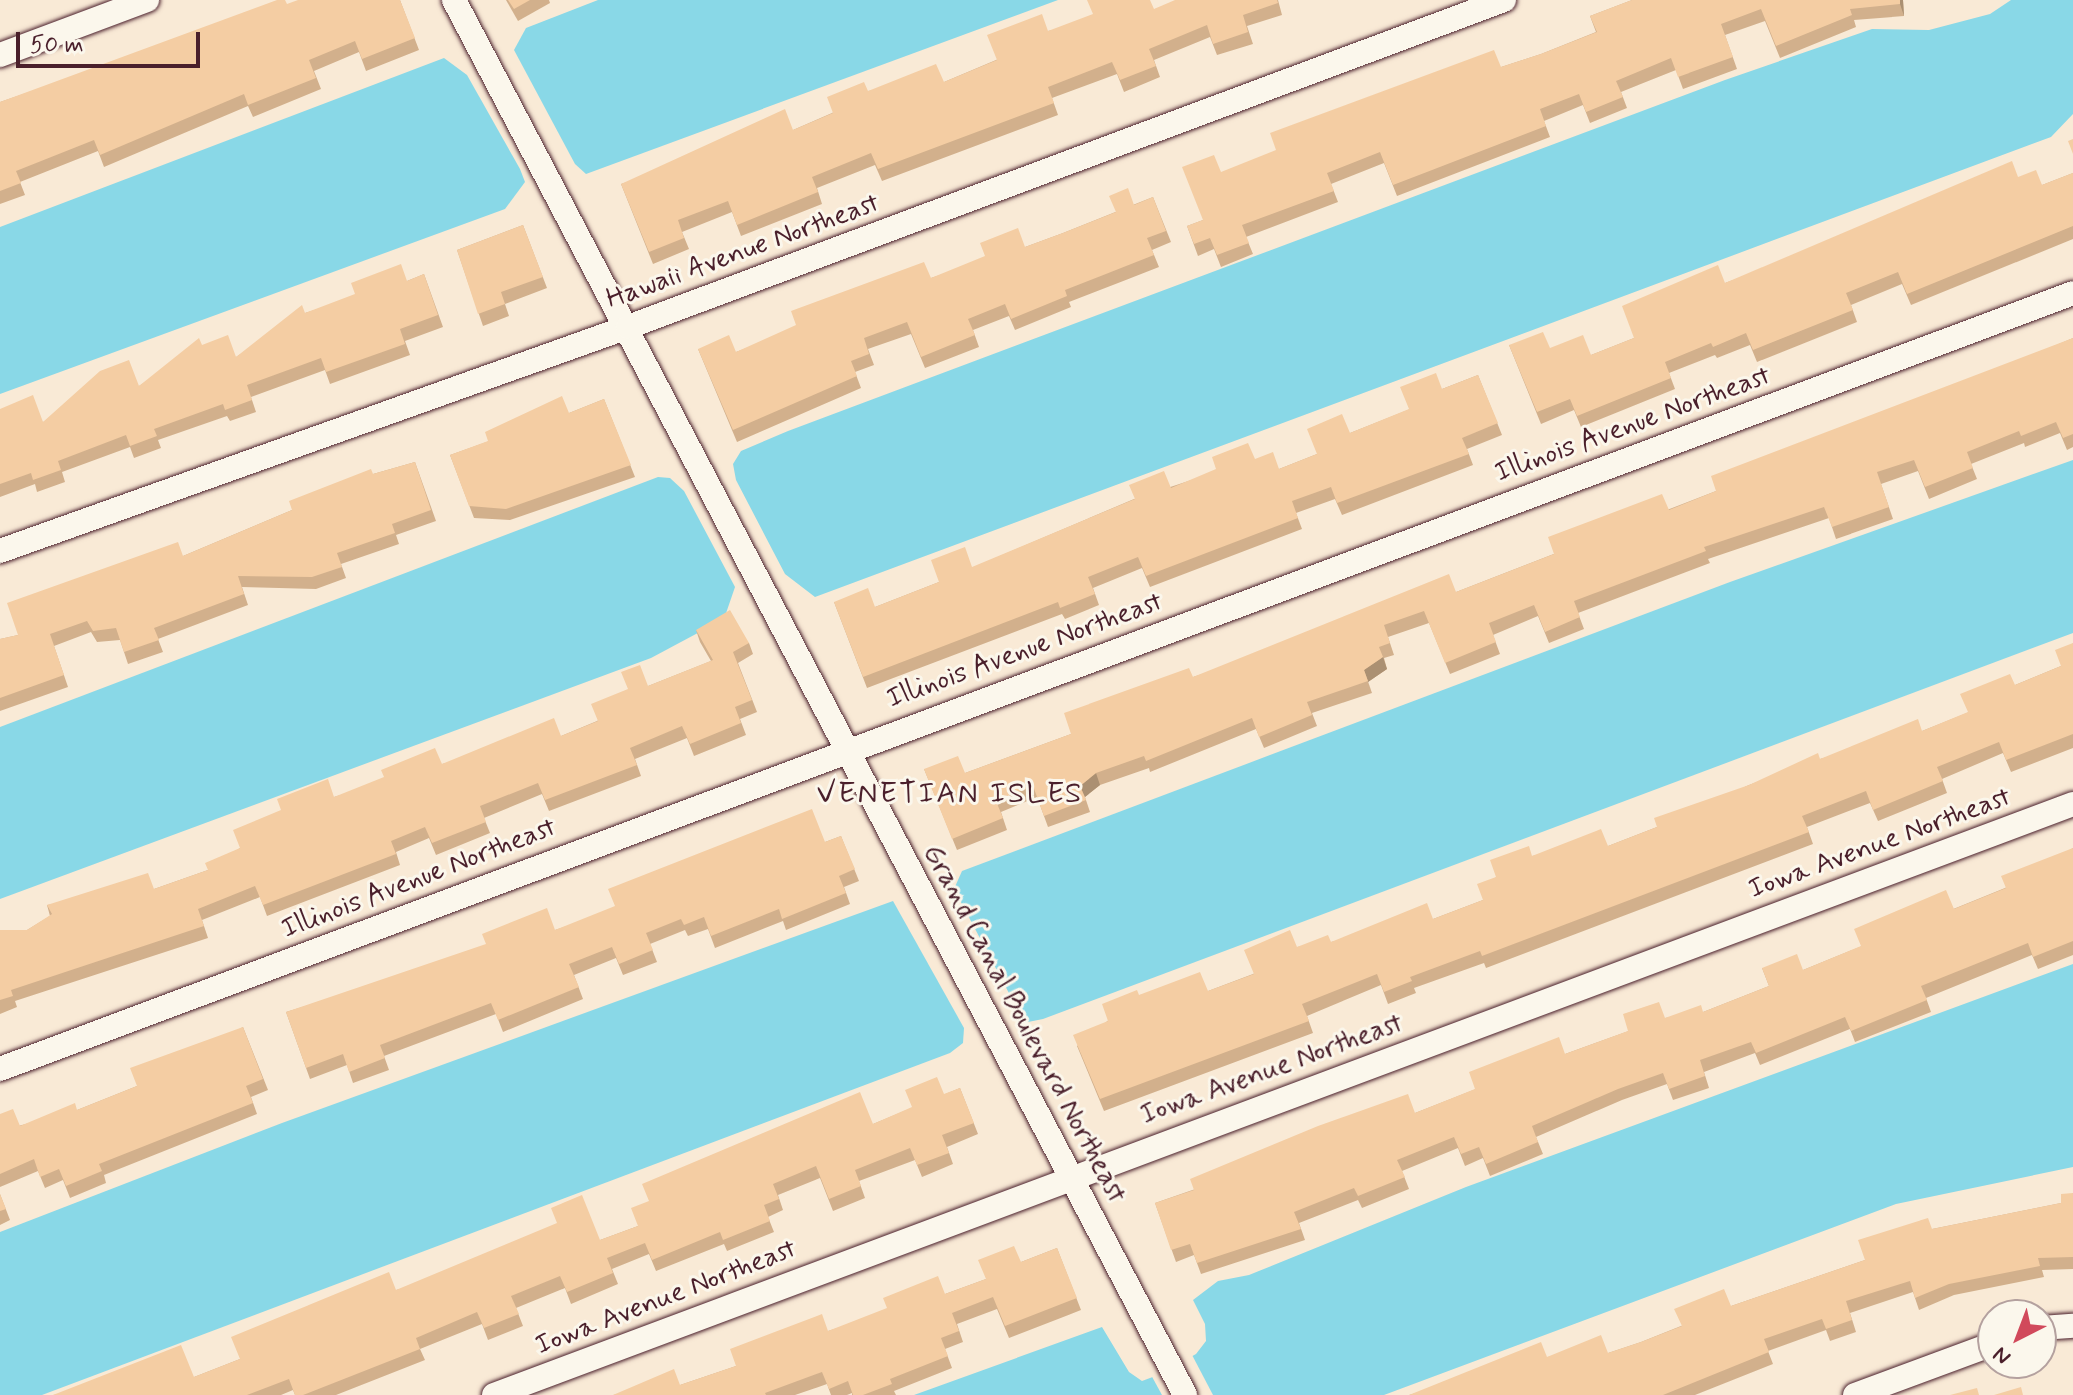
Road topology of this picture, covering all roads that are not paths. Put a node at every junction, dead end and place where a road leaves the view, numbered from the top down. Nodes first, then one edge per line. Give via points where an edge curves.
1 (147, 0) edge
2 (454, 0) edge
3 (1504, 0) edge
4 (0, 55) edge
5 (2073, 293) edge
6 (628, 327) junction
7 (0, 551) edge
8 (847, 749) junction
9 (2073, 804) edge
10 (0, 1069) edge
11 (1071, 1177) junction
12 (1977, 1350) edge
13 (494, 1395) edge
14 (1185, 1395) edge
15 (1855, 1395) edge

1 - 4 street
2 - 6 street, Grand Canal Boulevard Northeast
3 - 6 street, Hawaii Avenue Northeast
5 - 8 street, Illinois Avenue Northeast
6 - 7 street, Hawaii Avenue Northeast
6 - 8 street, Grand Canal Boulevard Northeast
8 - 10 street, Illinois Avenue Northeast
8 - 11 street, Grand Canal Boulevard Northeast
9 - 11 street, Iowa Avenue Northeast
11 - 13 street, Iowa Avenue Northeast
11 - 14 street, Grand Canal Boulevard Northeast
12 - 15 street

